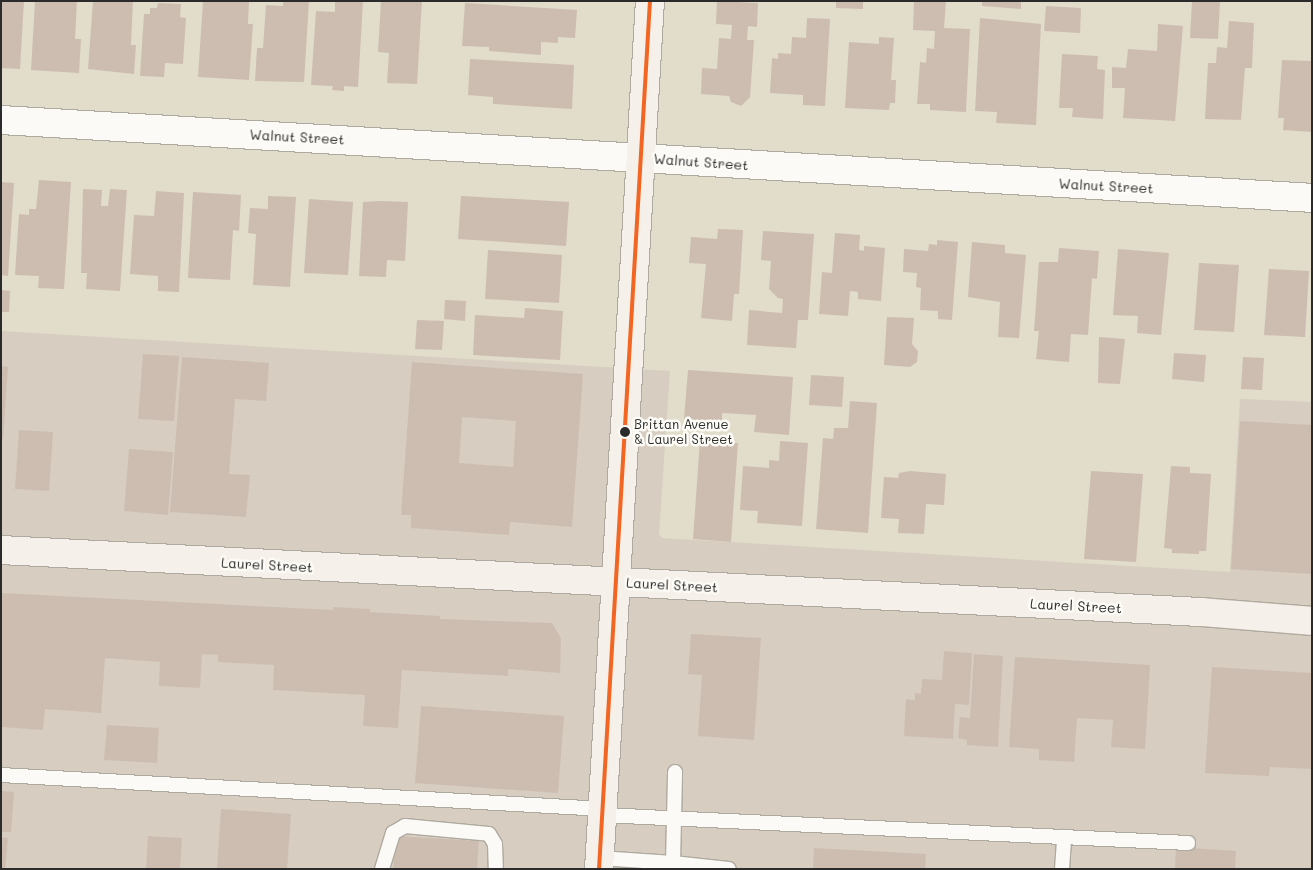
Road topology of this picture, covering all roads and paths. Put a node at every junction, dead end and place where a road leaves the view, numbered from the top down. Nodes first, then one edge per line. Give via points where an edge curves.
1 (650, 1) edge
2 (1, 120) edge
3 (642, 158) junction
4 (1312, 198) edge
5 (1, 550) edge
6 (616, 582) junction
7 (1312, 621) edge
8 (675, 772) dead end
9 (1, 776) edge
10 (603, 812) junction
11 (674, 818) junction
12 (1064, 837) junction
13 (1188, 843) dead end
14 (673, 863) junction
15 (599, 864) edge
16 (382, 869) edge
17 (496, 869) edge
18 (729, 869) edge
19 (1062, 869) edge

1 - 3 street
2 - 3 street, Walnut Street
3 - 4 street, Walnut Street
3 - 6 street
5 - 6 street, Laurel Street
6 - 7 street, Laurel Street via 1201,612
6 - 10 street
8 - 11 lane
9 - 10 lane
10 - 11 lane
10 - 15 street
11 - 12 lane
11 - 14 lane
12 - 13 lane
12 - 19 lane
14 - 15 lane
14 - 18 lane
16 - 17 lane via 393,833 405,826 489,834 495,844

